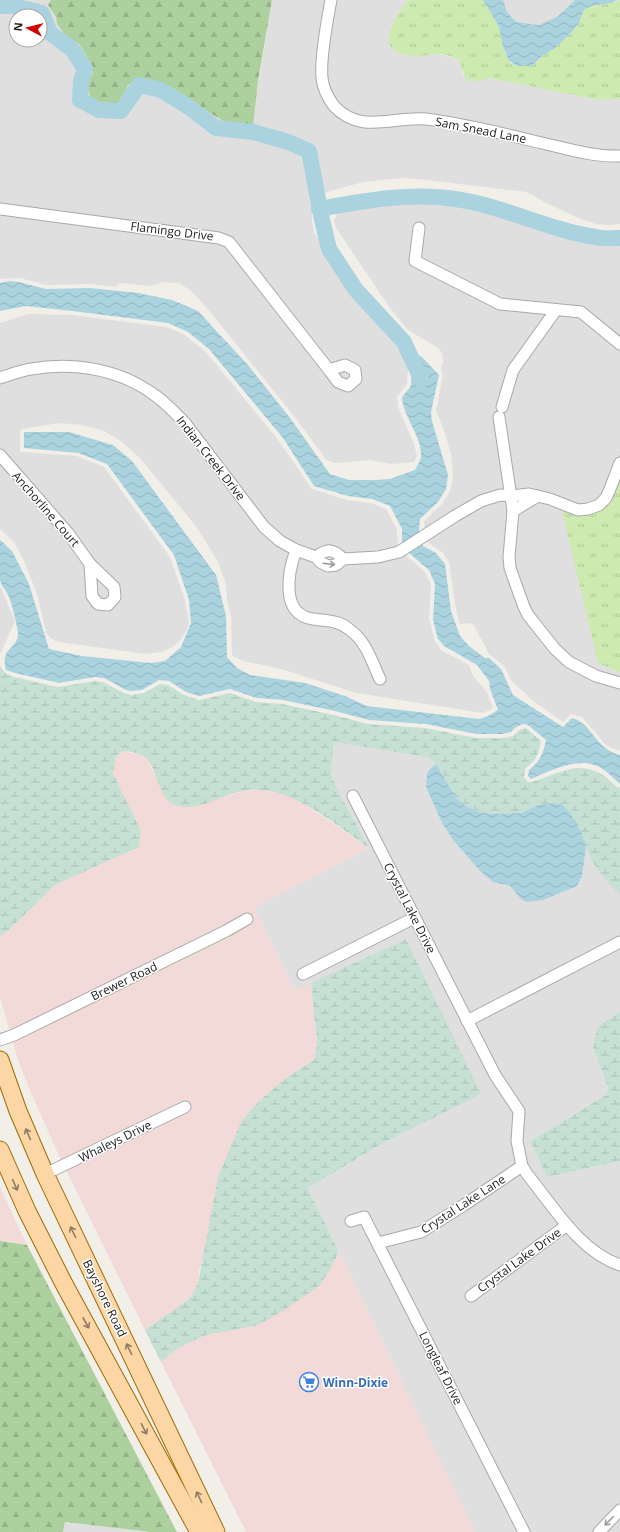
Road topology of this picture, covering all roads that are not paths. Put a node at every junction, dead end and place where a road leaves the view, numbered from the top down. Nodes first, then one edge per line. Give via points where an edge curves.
1 (331, 0) edge
2 (620, 156) edge
3 (0, 209) edge
4 (419, 228) dead end
5 (556, 310) junction
6 (620, 344) edge
7 (329, 370) dead end
8 (0, 378) edge
9 (0, 455) edge
10 (620, 463) edge
11 (512, 496) junction
12 (538, 496) junction
13 (513, 512) junction
14 (296, 550) junction
15 (90, 564) dead end
16 (380, 679) dead end
17 (620, 683) edge
18 (353, 796) dead end
19 (414, 918) junction
20 (247, 919) dead end
21 (620, 942) edge
22 (303, 974) dead end
23 (466, 1021) junction
24 (0, 1040) edge
25 (0, 1060) edge
26 (185, 1107) dead end
27 (0, 1150) edge
28 (522, 1166) junction
29 (45, 1174) junction
30 (351, 1221) dead end
31 (567, 1225) junction
32 (378, 1244) junction
33 (620, 1265) edge
34 (471, 1296) dead end
35 (146, 1384) junction
36 (125, 1394) junction
37 (620, 1510) edge
38 (199, 1532) edge
39 (216, 1532) edge
40 (524, 1532) edge
41 (599, 1532) edge

1 - 2 street, Sam Snead Lane via 322,79 324,89 334,105 351,118 372,123 403,119 433,120 582,152
3 - 7 street, Flamingo Drive via 219,238 229,242
4 - 5 street via 415,261 500,304
5 - 6 street via 581,312
5 - 11 street via 513,370 500,412
8 - 14 street, Indian Creek Drive via 36,368 78,367 117,376 146,390 172,409 185,423 264,527 280,541
9 - 15 street, Anchorline Court via 68,534
10 - 12 street via 606,498 599,505 578,510
11 - 12 street
11 - 13 street
11 - 14 street, Indian Creek Drive via 500,495 481,501 401,551 384,556 343,559 337,552 330,550 316,557
12 - 13 street
13 - 17 street via 510,568 528,616 569,662 596,676
14 - 16 street via 289,580 290,600 294,609 302,616 333,621 351,630 364,646
18 - 19 street, Crystal Lake Drive
19 - 22 street
19 - 23 street, Crystal Lake Drive
20 - 24 street, Brewer Road via 130,979
21 - 23 street
23 - 28 street, Crystal Lake Drive via 495,1075 519,1112 517,1141
29 -> 25 main road, Bayshore Road via 18,1112
26 - 29 street, Whaleys Drive
27 -> 36 main road via 54,1264
28 - 31 street, Crystal Lake Drive
28 - 32 street, Crystal Lake Lane via 421,1232
35 -> 29 main road, Bayshore Road
30 - 32 street, Longleaf Drive via 364,1217
31 - 33 street, Crystal Lake Drive via 602,1258
31 - 34 street, Crystal Lake Drive
32 - 40 street, Longleaf Drive
35 - 36 main road
39 -> 35 main road, Bayshore Road
36 -> 38 main road
37 -> 41 street

